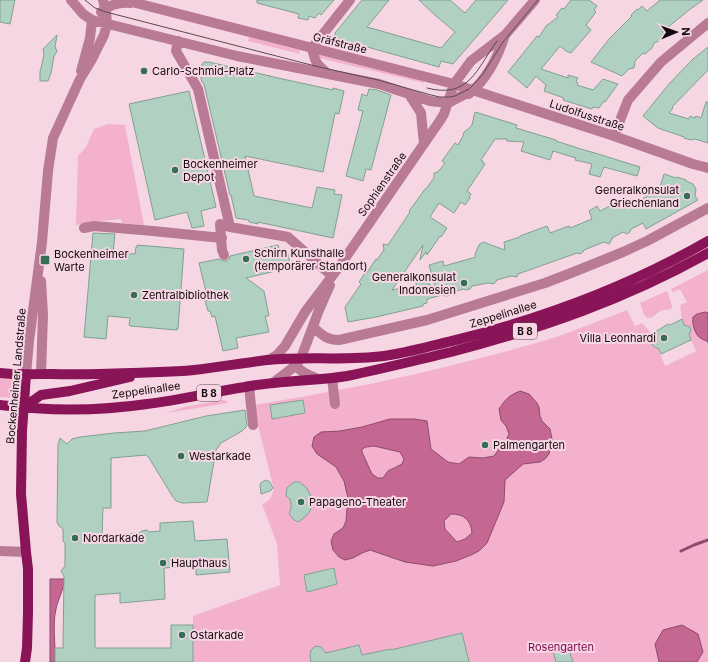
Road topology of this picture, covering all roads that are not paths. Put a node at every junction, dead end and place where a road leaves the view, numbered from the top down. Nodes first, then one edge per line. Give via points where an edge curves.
1 (71, 0) edge
2 (124, 0) edge
3 (350, 0) edge
4 (535, 0) edge
5 (134, 3) junction
6 (104, 4) edge
7 (92, 20) junction
8 (708, 23) edge
9 (107, 24) junction
10 (505, 35) junction
11 (178, 41) junction
12 (312, 48) junction
13 (327, 73) junction
14 (80, 79) junction
15 (454, 84) junction
16 (473, 90) junction
17 (410, 94) junction
18 (448, 103) junction
19 (444, 114) junction
20 (614, 136) junction
21 (424, 144) junction
22 (693, 164) junction
23 (708, 168) edge
24 (708, 172) edge
25 (708, 208) edge
26 (230, 227) junction
27 (84, 228) dead end
28 (222, 238) junction
29 (708, 241) edge
30 (708, 253) edge
31 (224, 256) dead end
32 (40, 259) junction
33 (340, 267) junction
34 (332, 276) junction
35 (313, 327) junction
36 (288, 342) junction
37 (269, 360) junction
38 (296, 361) junction
39 (152, 372) junction
40 (0, 373) edge
41 (42, 374) junction
42 (26, 375) junction
43 (332, 378) junction
44 (318, 379) junction
45 (273, 383) junction
46 (249, 386) junction
47 (335, 404) dead end
48 (0, 405) edge
49 (24, 407) junction
50 (253, 425) dead end
51 (0, 551) edge
52 (26, 552) junction
53 (25, 662) edge

1 - 7 street
2 - 5 street, Gräfstraße
3 - 12 street
4 - 10 street, Sophienstraße
5 - 6 street, Gräfstraße
5 - 12 street, Gräfstraße
6 - 7 street, Gräfstraße
6 - 9 street, Bockenheimer Landstraße
7 - 9 street
7 - 14 street, Bockenheimer Landstraße
8 - 20 street via 661,62 628,100
9 - 11 street
9 - 14 street, Bockenheimer Landstraße via 102,41
10 - 15 street, Sophienstraße via 471,61
10 - 16 street, Sophienstraße via 486,76
11 - 13 street
11 - 26 street via 176,51 198,89
12 - 13 street via 314,60
12 - 15 street, Gräfstraße
13 - 17 street via 379,84
14 - 32 street, Bockenheimer Landstraße via 53,138
15 - 16 street, Gräfstraße
15 - 18 street, Sophienstraße
16 - 18 street
16 - 19 street, Sophienstraße
16 - 20 street, Ludolfusstraße
17 - 18 street via 430,101
17 - 21 street via 421,113
18 - 19 street, Sophienstraße
19 - 21 street, Sophienstraße
20 - 22 street, Ludolfusstraße
21 - 33 street, Sophienstraße
22 - 23 street, Ludolfusstraße
22 - 24 street, Ludolfusstraße
25 - 35 street, Zeppelinallee via 641,244 572,273 433,318 339,340 328,339
26 - 28 street via 220,224
26 - 34 street via 288,237
27 - 28 street via 94,226 152,230
28 - 31 street
29 - 38 main road, Zeppelinallee / B 8 via 659,268 604,292 500,328 386,355
30 - 43 main road, Zeppelinallee / B 8 via 629,293 522,332 389,367
32 - 41 street, Bockenheimer Landstraße via 43,314
32 - 42 street, Bockenheimer Landstraße
33 - 34 street, Sophienstraße
33 - 35 street, Sophienstraße
34 - 36 street, Sophienstraße via 305,312
35 - 38 street, Sophienstraße
36 - 37 street, Sophienstraße
36 - 38 street via 288,350
37 - 38 main road, Zeppelinallee / B 8
37 - 39 main road, Zeppelinallee / B 8 via 193,370
38 - 44 street via 300,370
38 - 45 street
39 - 41 main road, Zeppelinallee / B 8
39 - 49 main road via 41,395
40 - 42 main road, B 8
41 - 42 main road, Zeppelinallee / B 8
42 - 49 main road, Bockenheimer Landstraße
43 - 44 main road, Zeppelinallee / B 8
43 - 47 street
44 - 45 main road, Zeppelinallee / B 8
45 - 46 main road, Zeppelinallee / B 8
46 - 49 main road, Zeppelinallee / B 8 via 146,404 65,409
46 - 50 street
48 - 49 main road, B 8
49 - 52 main road, Bockenheimer Landstraße via 21,494
51 - 52 street
52 - 53 main road, Bockenheimer Landstraße via 28,612

